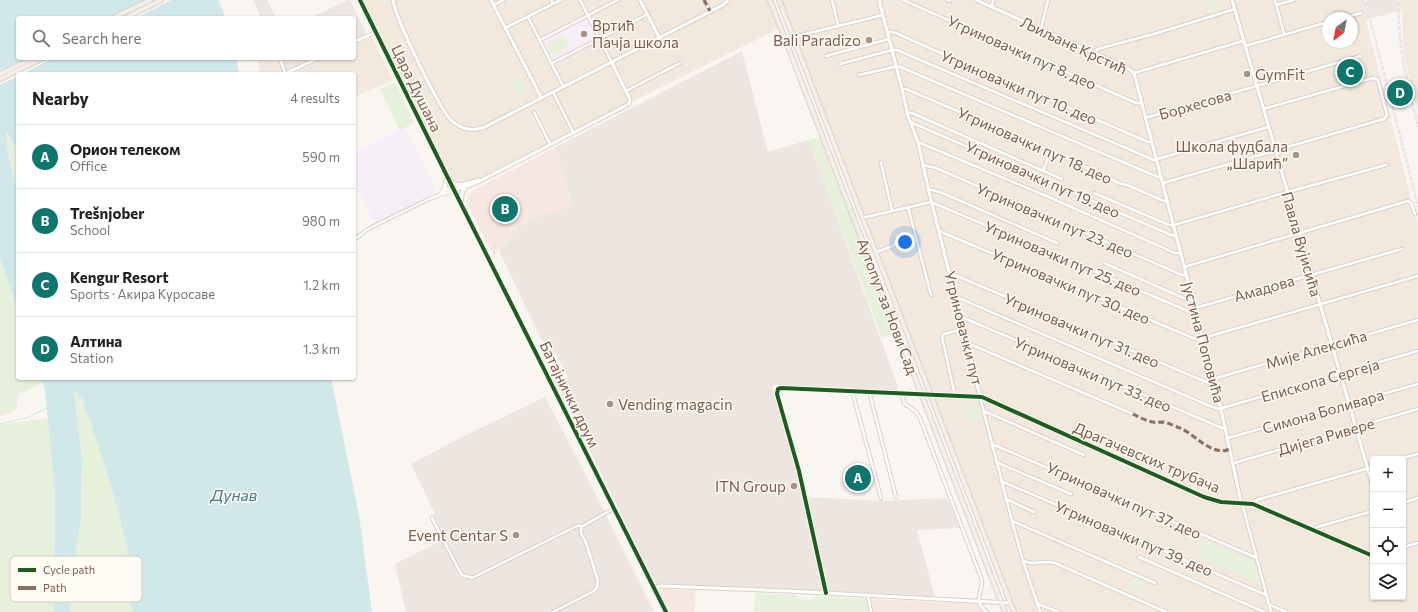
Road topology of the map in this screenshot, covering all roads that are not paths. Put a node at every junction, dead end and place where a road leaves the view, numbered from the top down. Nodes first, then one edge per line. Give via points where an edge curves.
1 (150, 0) edge
2 (161, 0) edge
3 (360, 0) edge
4 (392, 0) edge
5 (491, 0) edge
6 (504, 0) edge
7 (551, 0) edge
8 (561, 0) edge
9 (580, 0) edge
10 (618, 0) edge
11 (640, 0) edge
12 (704, 0) edge
13 (728, 0) edge
14 (770, 0) edge
15 (779, 0) edge
16 (832, 0) edge
17 (879, 0) edge
18 (903, 0) edge
19 (976, 0) edge
20 (994, 0) edge
21 (1048, 0) edge
22 (1232, 0) edge
23 (1275, 0) edge
24 (1294, 0) edge
25 (553, 4) junction
26 (494, 5) junction
27 (1276, 5) junction
28 (992, 7) junction
29 (1235, 9) junction
30 (710, 12) junction
31 (1362, 13) dead end
32 (648, 14) junction
33 (1358, 14) edge
34 (588, 15) junction
35 (883, 15) junction
36 (117, 16) edge
37 (129, 16) edge
38 (528, 17) junction
39 (1322, 24) edge
40 (838, 26) junction
41 (505, 28) junction
42 (1041, 29) junction
43 (376, 32) junction
44 (887, 32) junction
45 (1284, 34) junction
46 (659, 37) junction
47 (793, 37) junction
48 (600, 38) junction
49 (889, 39) junction
50 (540, 40) junction
51 (356, 41) edge
52 (1243, 41) junction
53 (1245, 46) junction
54 (892, 50) junction
55 (1094, 52) junction
56 (826, 56) dead end
57 (1360, 56) dead end
58 (29, 60) edge
59 (40, 60) edge
60 (281, 60) edge
61 (315, 60) edge
62 (611, 61) junction
63 (552, 63) junction
64 (680, 63) dead end
65 (840, 64) dead end
66 (896, 66) junction
67 (284, 72) edge
68 (289, 72) edge
69 (1134, 73) junction
70 (0, 74) edge
71 (859, 75) dead end
72 (0, 79) edge
73 (563, 86) junction
74 (1256, 86) junction
75 (902, 89) junction
76 (626, 91) junction
77 (553, 92) junction
78 (541, 98) junction
79 (1142, 103) junction
80 (1263, 109) junction
81 (534, 112) dead end
82 (907, 113) junction
83 (1145, 118) junction
84 (910, 122) junction
85 (1268, 127) junction
86 (574, 132) junction
87 (918, 142) junction
88 (1151, 142) junction
89 (550, 144) junction
90 (1275, 150) junction
91 (1051, 151) junction
92 (1156, 161) junction
93 (881, 162) dead end
94 (924, 165) junction
95 (1386, 165) dead end
96 (1043, 171) junction
97 (447, 176) junction
98 (1161, 177) junction
99 (1062, 179) dead end
100 (1163, 183) junction
101 (463, 186) junction
102 (453, 189) junction
103 (444, 190) junction
104 (928, 190) junction
105 (1094, 192) dead end
106 (1287, 192) junction
107 (439, 194) junction
108 (1167, 201) junction
109 (931, 202) junction
110 (462, 205) junction
111 (908, 207) junction
112 (892, 211) junction
113 (1414, 214) dead end
114 (862, 218) junction
115 (1174, 225) junction
116 (939, 231) junction
117 (1299, 233) junction
118 (1176, 236) junction
119 (356, 238) edge
120 (895, 241) dead end
121 (1057, 243) dead end
122 (1402, 248) dead end
123 (876, 252) junction
124 (1181, 253) junction
125 (1104, 263) dead end
126 (1184, 266) junction
127 (950, 274) junction
128 (1311, 274) junction
129 (1186, 275) junction
130 (1418, 276) edge
131 (931, 295) dead end
132 (956, 299) junction
133 (1192, 300) junction
134 (1320, 304) junction
135 (1195, 308) junction
136 (1196, 313) junction
137 (961, 318) junction
138 (1418, 320) edge
139 (963, 329) junction
140 (1203, 339) junction
141 (967, 344) junction
142 (1332, 345) junction
143 (1418, 351) edge
144 (1340, 374) junction
145 (1213, 379) junction
146 (1214, 384) junction
147 (1418, 384) edge
148 (852, 390) junction
149 (869, 391) junction
150 (902, 393) junction
151 (922, 394) junction
152 (930, 395) junction
153 (955, 396) junction
154 (980, 396) junction
155 (1349, 403) junction
156 (1221, 409) junction
157 (1418, 410) edge
158 (983, 411) junction
159 (1133, 414) dead end
160 (1356, 427) junction
161 (1226, 428) junction
162 (1228, 438) junction
163 (992, 444) junction
164 (1418, 454) edge
165 (1084, 455) dead end
166 (1406, 457) edge
167 (996, 462) junction
168 (1234, 463) junction
169 (1367, 468) junction
170 (1370, 468) edge
171 (1370, 478) edge
172 (1001, 481) junction
173 (1071, 494) dead end
174 (896, 497) dead end
175 (881, 498) dead end
176 (1418, 498) edge
177 (1006, 499) junction
178 (1242, 502) junction
179 (1406, 502) edge
180 (1253, 504) junction
181 (613, 509) junction
182 (1034, 512) dead end
183 (1370, 512) edge
184 (432, 518) dead end
185 (1012, 521) junction
186 (582, 526) junction
187 (1314, 530) junction
188 (1418, 543) edge
189 (1406, 546) edge
190 (1370, 555) edge
191 (1138, 557) dead end
192 (1256, 558) junction
193 (1023, 561) junction
194 (1155, 583) dead end
195 (653, 588) junction
196 (826, 593) junction
197 (868, 595) junction
198 (1266, 595) junction
199 (980, 601) junction
200 (1001, 602) junction
201 (1010, 603) junction
202 (1038, 604) junction
203 (1269, 604) junction
204 (553, 612) edge
205 (666, 612) edge
206 (870, 612) edge
207 (988, 612) edge
208 (1005, 612) edge
209 (1014, 612) edge
210 (1040, 612) edge
211 (1058, 612) edge
212 (1166, 612) edge
213 (1264, 612) edge
214 (1271, 612) edge
215 (1286, 612) edge

1 - 36 main road
2 - 37 main road
3 - 43 main road, Цара Душана
4 - 78 street via 441,106 455,124 466,129 481,128
5 - 26 street
6 - 26 street
7 - 25 street
8 - 25 street
9 - 34 street
10 - 34 street
11 - 32 street
12 - 30 street
13 - 30 street
14 - 151 main road, Аутопут за Нови Сад
15 - 47 main road, Аутопут за Нови Сад
16 - 40 street
17 - 35 street, Угриновачки пут
18 - 79 street, Угриновачки пут 8. део via 1136,103
19 - 28 street, Љиљане Крстић
20 - 28 street
21 - 42 street
22 - 29 street, Павла Вујисића
23 - 27 street
24 - 27 street
25 - 38 street
26 - 41 street
27 - 45 street
28 - 42 street, Љиљане Крстић
29 - 52 street, Павла Вујисића
29 - 55 street via 1105,46
30 - 46 street
31 - 33 street
32 - 46 street
32 - 48 street
34 - 48 street
34 - 50 street
35 - 40 street
35 - 44 street, Угриновачки пут
38 - 41 street
38 - 50 street
39 - 45 street
40 - 47 street
41 - 78 street
42 - 55 street, Љиљане Крстић
43 - 51 street
43 - 97 main road, Цара Душана
44 - 49 street, Угриновачки пут
44 - 88 street, Угриновачки пут 10. део via 893,32
45 - 53 street
46 - 62 street
47 - 114 main road, Аутопут за Нови Сад
48 - 62 street
48 - 63 street
49 - 54 street, Угриновачки пут
49 - 56 street
50 - 63 street
52 - 53 street, Павла Вујисића
52 - 69 street, Љиљане Крстић
53 - 74 street, Павла Вујисића
54 - 65 street
54 - 66 street, Угриновачки пут
54 - 92 street
55 - 69 street, Љиљане Крстић
57 - 74 street, Борхесова
58 - 70 main road
59 - 72 main road
60 - 67 street
61 - 68 street
62 - 73 street
62 - 76 street
63 - 73 street
64 - 76 street
66 - 71 street
66 - 75 street, Угриновачки пут
66 - 98 street
69 - 79 street, Јустина Поповића
73 - 77 street
74 - 80 street, Павла Вујисића
74 - 83 street, Борхесова
75 - 82 street, Угриновачки пут
75 - 91 street, Угриновачки пут 18. део
76 - 86 street via 630,99 629,104
77 - 78 street
77 - 86 street
79 - 83 street, Јустина Поповића
80 - 85 street, Павла Вујисића
80 - 90 street via 1369,79 1378,80 1386,118
81 - 89 street
82 - 84 street, Угриновачки пут
82 - 96 street
83 - 88 street, Јустина Поповића
84 - 87 street, Угриновачки пут
84 - 118 street, Угриновачки пут 19. део
85 - 90 street, Павла Вујисића
85 - 92 street
86 - 89 street
87 - 94 street, Угриновачки пут
87 - 124 street via 1177,254
88 - 92 street, Јустина Поповића
89 - 101 street via 481,180
90 - 100 street
90 - 106 street, Павла Вујисића
91 - 96 street
91 - 108 street, Угриновачки пут 18. део via 1119,183
92 - 98 street, Јустина Поповића
93 - 112 street
94 - 104 street, Угриновачки пут
94 - 129 street, Угриновачки пут 23. део
95 - 106 street
96 - 99 street
97 - 101 main road via 454,184
97 - 102 main road, Цара Душана
97 - 103 main road
98 - 100 street, Јустина Поповића
100 - 108 street, Јустина Поповића
101 - 102 street
101 - 110 main road
102 - 103 street
102 - 107 street
102 - 110 main road, Батајнички друм
103 - 107 street
104 - 109 street, Угриновачки пут
104 - 121 street via 940,192
105 - 115 street
106 - 115 street
106 - 117 street, Павла Вујисића
107 - 119 street via 368,229
108 - 115 street, Јустина Поповића
109 - 111 street
109 - 116 street, Угриновачки пут
109 - 136 street, Угриновачки пут 25. део
110 - 181 main road, Батајнички друм
111 - 112 street
111 - 131 street
112 - 114 street
113 - 117 street via 1408,201
114 - 123 main road, Аутопут за Нови Сад
115 - 118 street, Јустина Поповића
116 - 127 street, Угриновачки пут
116 - 140 street, Угриновачки пут 30. део via 1193,338
117 - 126 street
117 - 128 street, Павла Вујисића
118 - 124 street, Јустина Поповића
120 - 123 street via 894,246
122 - 128 street, Амадова
123 - 152 main road, Аутопут за Нови Сад
124 - 126 street, Јустина Поповића
125 - 133 street
126 - 129 street, Јустина Поповића
127 - 132 street, Угриновачки пут
127 - 146 street, Угриновачки пут 31. део
128 - 134 street, Павла Вујисића
128 - 135 street, Амадова
129 - 133 street, Јустина Поповића
130 - 134 street
132 - 137 street, Угриновачки пут
132 - 156 street
133 - 135 street, Јустина Поповића
134 - 140 street
134 - 142 street, Павла Вујисића
135 - 136 street, Јустина Поповића
136 - 140 street, Јустина Поповића
137 - 139 street, Угриновачки пут
137 - 161 street, Угриновачки пут 33. део via 1164,405
138 - 142 street, Мије Алексића
139 - 141 street, Угриновачки пут
139 - 153 street via 944,334 942,337
140 - 145 street, Јустина Поповића
141 - 154 street, Угриновачки пут
141 - 159 street
142 - 144 street, Павла Вујисића
142 - 145 street, Мије Алексића
143 - 144 street, Епископа Сергеја
144 - 155 street, Павла Вујисића
144 - 156 street, Епископа Сергеја
145 - 146 street, Јустина Поповића
146 - 156 street, Јустина Поповића
147 - 155 street, Симона Боливара
148 - 149 street
148 - 175 street
148 - 196 street via 783,387 777,391 799,470
149 - 150 street
149 - 174 street
150 - 151 street
150 - 199 street via 904,403 920,418 982,580 978,596
151 - 152 street
151 - 200 main road, Аутопут за Нови Сад
152 - 153 street
152 - 201 main road, Аутопут за Нови Сад
153 - 154 street
154 - 158 street, Угриновачки пут
154 - 178 street, Драгачевских трубача via 1204,497 1221,502
155 - 160 street, Павла Вујисића
155 - 162 street, Симона Боливара
156 - 161 street, Јустина Поповића
157 - 160 street, Дијега Ривере
158 - 163 street, Угриновачки пут
158 - 165 street
160 - 168 street, Дијега Ривере
160 - 169 street, Павла Вујисића
161 - 162 street, Јустина Поповића
162 - 168 street, Јустина Поповића
163 - 167 street, Угриновачки пут
163 - 192 street, Угриновачки пут 37. део
164 - 166 street
167 - 172 street, Угриновачки пут
167 - 173 street
168 - 178 street, Јустина Поповића
169 - 170 street
169 - 171 street, Павла Вујисића
169 - 180 street via 1260,499
172 - 177 street, Угриновачки пут
172 - 198 street, Угриновачки пут 39. део
176 - 179 street
177 - 182 street
177 - 185 street, Угриновачки пут
178 - 180 street, Драгачевских трубача
178 - 192 street, Јустина Поповића
180 - 187 street, Драгачевских трубача
181 - 186 street
181 - 195 main road, Батајнички друм
183 - 187 street
184 - 186 street via 462,575 472,578 577,526
185 - 193 street, Угриновачки пут
185 - 194 street
186 - 204 street via 581,534 596,574 597,586 594,591
187 - 190 street, Драгачевских трубача
188 - 189 street
191 - 213 street
192 - 198 street, Јустина Поповића
193 - 202 street, Угриновачки пут
193 - 212 street via 1055,563
195 - 196 street via 674,586
195 - 205 main road, Батајнички друм
196 - 197 street
197 - 199 street
197 - 206 street
198 - 203 street, Јустина Поповића
199 - 200 street
199 - 207 street via 983,609
200 - 201 street
200 - 208 main road, Аутопут за Нови Сад
201 - 209 main road, Аутопут за Нови Сад
202 - 210 street, Угриновачки пут
202 - 211 street
203 - 214 street, Јустина Поповића
203 - 215 street

